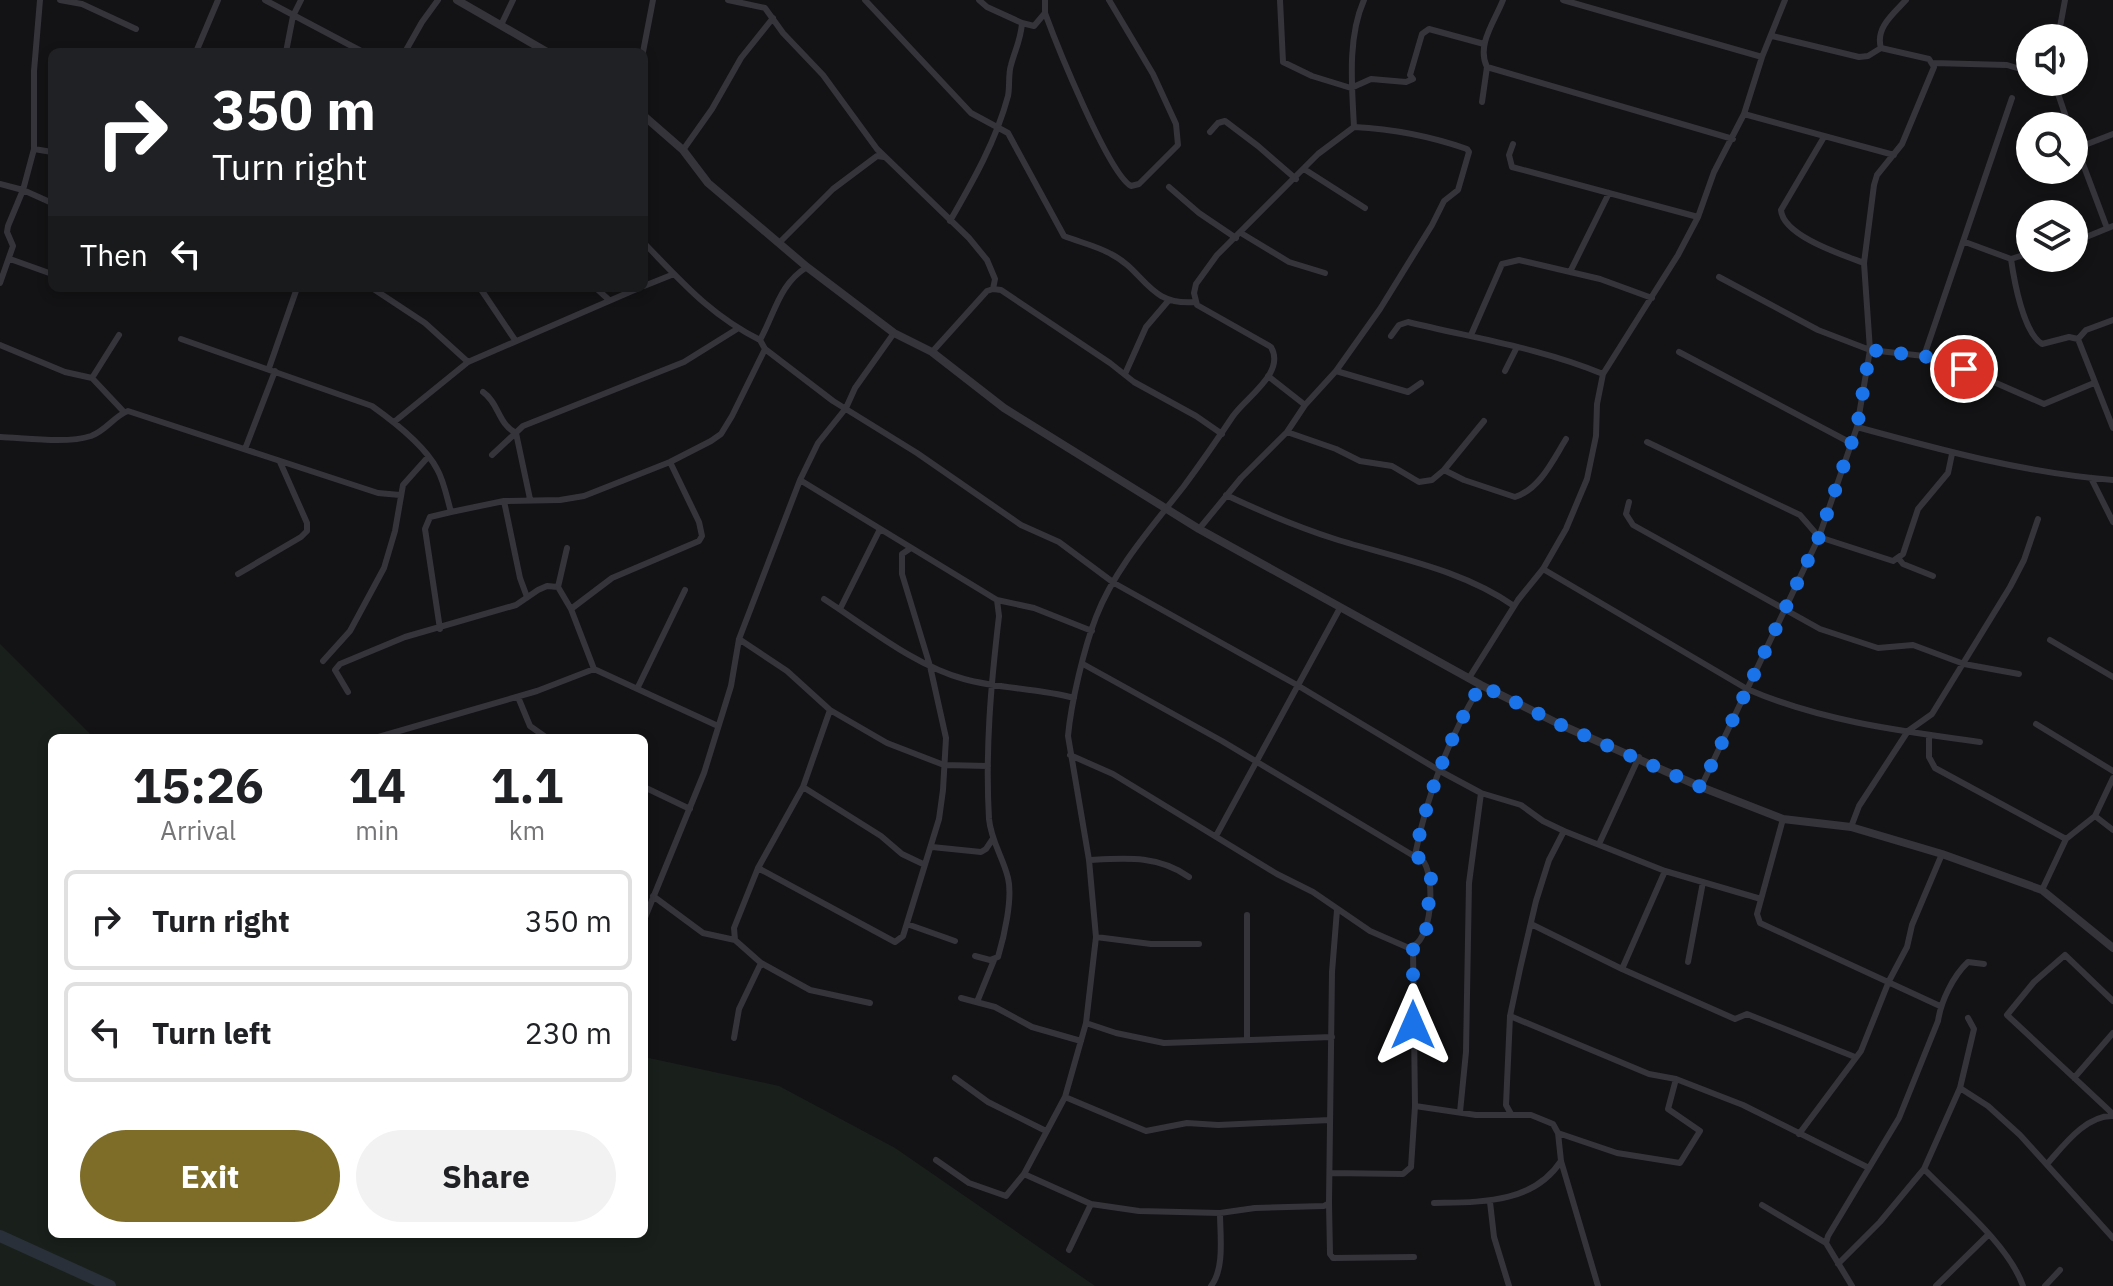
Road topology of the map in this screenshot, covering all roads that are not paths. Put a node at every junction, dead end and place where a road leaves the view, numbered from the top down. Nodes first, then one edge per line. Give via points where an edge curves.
1 (40, 0) edge
2 (60, 0) edge
3 (218, 0) edge
4 (265, 0) edge
5 (301, 0) edge
6 (438, 0) edge
7 (457, 0) edge
8 (513, 0) edge
9 (653, 0) edge
10 (728, 0) edge
11 (979, 0) edge
12 (1045, 0) edge
13 (1109, 0) edge
14 (1280, 0) edge
15 (1364, 0) edge
16 (1503, 0) edge
17 (1563, 0) edge
18 (1785, 0) edge
19 (2065, 0) edge
20 (867, 1) edge
21 (1901, 2) edge
22 (1045, 13) junction
23 (293, 16) junction
24 (773, 18) junction
25 (1022, 23) junction
26 (2061, 24) edge
27 (501, 25) junction
28 (136, 29) dead end
29 (1772, 36) junction
30 (1484, 44) junction
31 (198, 48) edge
32 (287, 48) edge
33 (355, 48) edge
34 (407, 48) edge
35 (540, 48) edge
36 (644, 48) edge
37 (1881, 48) junction
38 (1762, 57) junction
39 (1933, 63) junction
40 (1487, 67) junction
41 (2016, 68) edge
42 (1351, 88) junction
43 (2012, 98) dead end
44 (1482, 102) dead end
45 (1744, 114) junction
46 (648, 119) edge
47 (997, 127) junction
48 (1354, 127) junction
49 (1210, 132) dead end
50 (2113, 134) edge
51 (1824, 137) junction
52 (1733, 139) junction
53 (1513, 144) dead end
54 (2088, 144) edge
55 (34, 149) junction
56 (683, 150) junction
57 (48, 151) edge
58 (1894, 155) junction
59 (884, 157) junction
60 (1304, 169) junction
61 (2088, 174) edge
62 (1296, 179) junction
63 (0, 184) edge
64 (1169, 187) dead end
65 (23, 190) junction
66 (1609, 193) junction
67 (48, 201) edge
68 (1365, 208) dead end
69 (1698, 217) junction
70 (950, 221) junction
71 (2110, 227) edge
72 (4, 231) edge
73 (1238, 235) junction
74 (2088, 236) edge
75 (1965, 242) junction
76 (779, 243) junction
77 (648, 247) edge
78 (2016, 257) edge
79 (10, 259) junction
80 (2011, 259) junction
81 (1864, 263) junction
82 (807, 267) junction
83 (1570, 272) junction
84 (48, 273) edge
85 (1325, 273) dead end
86 (674, 274) junction
87 (1719, 277) dead end
88 (0, 283) edge
89 (648, 285) edge
90 (993, 289) junction
91 (296, 292) edge
92 (378, 292) edge
93 (483, 292) edge
94 (600, 292) edge
95 (629, 292) edge
96 (1652, 298) junction
97 (609, 300) junction
98 (1169, 300) junction
99 (1195, 302) junction
100 (2113, 320) edge
101 (737, 329) junction
102 (894, 333) junction
103 (119, 335) dead end
104 (1471, 335) junction
105 (1391, 336) dead end
106 (181, 339) dead end
107 (2078, 339) junction
108 (515, 340) junction
109 (760, 340) junction
110 (0, 345) edge
111 (1517, 347) junction
112 (765, 349) junction
113 (1870, 350) junction
114 (932, 352) junction
115 (1679, 352) dead end
116 (1924, 356) junction
117 (468, 362) junction
118 (272, 369) junction
119 (1336, 371) junction
120 (1505, 371) dead end
121 (1125, 374) junction
122 (1603, 374) junction
123 (1268, 376) junction
124 (92, 378) junction
125 (1421, 383) dead end
126 (2094, 383) junction
127 (483, 392) dead end
128 (1305, 405) junction
129 (846, 408) junction
130 (124, 412) junction
131 (1484, 421) dead end
132 (394, 422) junction
133 (1857, 427) junction
134 (2113, 428) edge
135 (1287, 432) junction
136 (516, 433) junction
137 (1222, 434) junction
138 (0, 437) edge
139 (1566, 439) dead end
140 (1647, 442) dead end
141 (1851, 443) junction
142 (245, 449) junction
143 (1952, 454) junction
144 (492, 455) dead end
145 (428, 457) junction
146 (280, 462) junction
147 (670, 462) junction
148 (1444, 470) junction
149 (2091, 478) junction
150 (800, 480) junction
151 (2113, 480) edge
152 (400, 495) junction
153 (1226, 495) junction
154 (530, 499) junction
155 (504, 501) junction
156 (1629, 502) dead end
157 (1166, 509) junction
158 (451, 512) junction
159 (2038, 519) dead end
160 (2113, 522) edge
161 (880, 529) junction
162 (1199, 529) junction
163 (1819, 537) junction
164 (567, 548) dead end
165 (911, 548) junction
166 (1899, 559) junction
167 (1543, 569) junction
168 (238, 574) dead end
169 (1933, 576) dead end
170 (1114, 583) junction
171 (558, 587) junction
172 (685, 590) dead end
173 (527, 597) junction
174 (824, 599) dead end
175 (997, 600) junction
176 (1514, 606) junction
177 (1340, 608) junction
178 (571, 609) junction
179 (840, 609) junction
180 (1787, 609) junction
181 (440, 629) junction
182 (1092, 631) junction
183 (739, 639) junction
184 (2050, 640) dead end
185 (323, 661) dead end
186 (1083, 664) junction
187 (1964, 664) junction
188 (930, 666) junction
189 (594, 669) junction
190 (2019, 674) dead end
191 (2113, 677) edge
192 (1469, 678) junction
193 (1297, 685) junction
194 (1481, 685) junction
195 (990, 686) junction
196 (638, 687) junction
197 (1747, 689) junction
198 (348, 692) dead end
199 (518, 697) junction
200 (1074, 698) junction
201 (830, 710) junction
202 (2036, 724) dead end
203 (718, 726) junction
204 (1908, 731) junction
205 (387, 734) edge
206 (541, 734) edge
207 (1929, 735) junction
208 (1980, 742) dead end
209 (1070, 755) junction
210 (1639, 757) junction
211 (1255, 761) junction
212 (944, 765) junction
213 (988, 766) junction
214 (1440, 771) junction
215 (2113, 771) edge
216 (2113, 778) edge
217 (803, 787) junction
218 (1701, 787) junction
219 (648, 789) edge
220 (1481, 793) junction
221 (690, 809) junction
222 (2095, 816) junction
223 (1783, 819) junction
224 (1851, 827) junction
225 (2113, 830) edge
226 (1564, 831) junction
227 (1216, 836) junction
228 (2066, 839) junction
229 (992, 840) junction
230 (1599, 844) junction
231 (932, 847) junction
232 (1942, 854) junction
233 (1415, 855) junction
234 (1089, 860) junction
235 (923, 864) junction
236 (758, 868) junction
237 (1665, 871) junction
238 (1189, 877) dead end
239 (1703, 882) junction
240 (2042, 890) junction
241 (653, 896) junction
242 (1761, 899) junction
243 (648, 909) edge
244 (1337, 910) junction
245 (1247, 915) dead end
246 (907, 924) junction
247 (1531, 924) junction
248 (1096, 937) junction
249 (735, 940) junction
250 (955, 941) dead end
251 (1199, 944) dead end
252 (1413, 948) junction
253 (2113, 948) edge
254 (975, 956) dead end
255 (994, 960) junction
256 (1688, 962) dead end
257 (761, 963) junction
258 (1984, 964) dead end
259 (1622, 969) junction
260 (1889, 981) junction
261 (961, 998) dead end
262 (2113, 1001) edge
263 (977, 1002) junction
264 (870, 1003) dead end
265 (1940, 1006) junction
266 (1510, 1016) junction
267 (1968, 1018) dead end
268 (1086, 1023) junction
269 (2113, 1033) edge
270 (1332, 1037) junction
271 (734, 1038) dead end
272 (1247, 1039) junction
273 (1081, 1041) junction
274 (1855, 1057) junction
275 (955, 1078) dead end
276 (2074, 1078) junction
277 (1676, 1079) junction
278 (1960, 1088) junction
279 (1065, 1097) junction
280 (1415, 1106) junction
281 (1460, 1112) junction
282 (1511, 1114) junction
283 (2113, 1115) edge
284 (1330, 1120) junction
285 (1046, 1131) junction
286 (1558, 1133) junction
287 (1799, 1134) junction
288 (936, 1160) dead end
289 (1561, 1161) junction
290 (2047, 1164) junction
291 (1867, 1167) junction
292 (1924, 1169) junction
293 (1330, 1173) junction
294 (1024, 1174) junction
295 (1490, 1202) junction
296 (1329, 1203) junction
297 (1434, 1203) dead end
298 (1091, 1204) junction
299 (1762, 1205) dead end
300 (1220, 1213) junction
301 (1988, 1235) junction
302 (2113, 1238) edge
303 (1826, 1243) junction
304 (1069, 1250) dead end
305 (1414, 1257) dead end
306 (1838, 1264) junction
307 (2060, 1270) dead end
308 (1211, 1286) edge
309 (1509, 1286) edge
310 (1598, 1286) edge
311 (1852, 1286) edge
312 (1936, 1286) edge
313 (2023, 1286) edge
314 (2045, 1286) edge

1 - 55 street
2 - 28 street via 82,4
3 - 31 street
4 - 23 street
5 - 23 street
6 - 34 street
7 - 27 street
8 - 27 street
9 - 36 street
10 - 24 street via 765,8
11 - 25 street
12 - 22 street
13 - 22 street via 1176,124 1178,145 1131,186 1120,177 1096,130
14 - 42 street via 1283,62
15 - 42 street
16 - 30 street
17 - 38 street
18 - 29 street
19 - 26 street
20 - 47 street via 971,113
21 - 37 street via 1879,34
22 - 25 street via 1034,26
23 - 32 street
23 - 33 street
24 - 56 street
24 - 59 street
25 - 47 street
27 - 35 street
29 - 37 street via 1859,57
29 - 38 street
30 - 40 street
30 - 42 street via 1429,29 1422,34 1413,79 1371,79
37 - 39 street
38 - 45 street
39 - 41 street
39 - 58 street via 1933,74
40 - 44 street
40 - 52 street
42 - 48 street
43 - 75 street
45 - 51 street
45 - 52 street
46 - 56 street
47 - 70 street
47 - 98 street via 1008,133 1064,236 1114,254
48 - 60 street
48 - 119 street via 1433,137 1469,152 1458,190 1444,201
49 - 62 street via 1225,121
50 - 54 street
51 - 58 street
51 - 81 street via 1781,216 1819,246
52 - 69 street
53 - 66 street via 1512,167
55 - 57 street
55 - 65 street
56 - 76 street via 708,183
58 - 81 street via 1877,175
59 - 70 street
59 - 76 street via 877,156 833,189
60 - 62 street
60 - 68 street
61 - 71 street
62 - 73 street
63 - 65 street
64 - 73 street via 1199,213
65 - 67 street
65 - 72 street
66 - 69 street
66 - 83 street
69 - 96 street
70 - 90 street via 993,270
71 - 74 street
72 - 79 street via 13,246
73 - 85 street via 1289,262
73 - 99 street via 1196,284
75 - 80 street
75 - 116 street
76 - 82 street
77 - 86 street
78 - 80 street
79 - 84 street
79 - 88 street
80 - 107 street via 2019,299 2037,341
81 - 113 street
82 - 102 street
82 - 109 street via 792,276
83 - 96 street
83 - 104 street via 1519,260 1502,264
86 - 89 street
86 - 101 street
87 - 113 street via 1818,330
90 - 114 street
90 - 121 street
91 - 118 street
92 - 117 street via 425,323
93 - 108 street
94 - 97 street
95 - 97 street
96 - 122 street
97 - 108 street
98 - 99 street
98 - 121 street via 1146,327
99 - 123 street via 1271,347 1276,359
100 - 107 street via 2086,330
101 - 109 street
101 - 136 street via 684,362
102 - 114 street
102 - 129 street
103 - 124 street
104 - 105 street via 1403,322
104 - 111 street
106 - 118 street
107 - 126 street
108 - 117 street
109 - 112 street
110 - 124 street
111 - 120 street
111 - 122 street
112 - 129 street
112 - 147 street via 721,434
113 - 116 street
113 - 133 street
114 - 157 street via 1004,408
115 - 141 street
116 - 126 street via 2044,404
117 - 132 street
118 - 132 street via 372,406
118 - 142 street
119 - 125 street via 1408,392
119 - 128 street
121 - 137 street
122 - 167 street via 1587,479
123 - 128 street
123 - 137 street
124 - 130 street
126 - 134 street
127 - 136 street
128 - 135 street
129 - 150 street via 818,443
129 - 170 street via 1021,525 1059,542
130 - 138 street via 87,438
130 - 142 street
131 - 148 street
132 - 145 street
133 - 141 street
133 - 143 street
135 - 148 street via 1360,461 1392,466 1419,482
135 - 153 street
136 - 144 street
136 - 154 street
137 - 157 street
139 - 148 street via 1535,485 1515,497
140 - 163 street via 1800,515
141 - 163 street
142 - 146 street
143 - 149 street
143 - 166 street via 1948,473 1918,509
145 - 152 street
145 - 158 street
146 - 152 street
146 - 168 street via 307,531
147 - 154 street via 584,496
147 - 178 street via 699,522 699,541 622,573
149 - 151 street
149 - 160 street
150 - 161 street
150 - 183 street
152 - 185 street via 384,568 350,631
153 - 162 street
153 - 176 street via 1332,538 1421,563
154 - 155 street
155 - 158 street
155 - 173 street
156 - 180 street via 1626,514 1633,525
157 - 162 street
157 - 170 street
158 - 181 street via 430,517 425,529
159 - 187 street via 2024,560
161 - 165 street
161 - 179 street
162 - 177 street
163 - 166 street via 1886,561
163 - 180 street
164 - 171 street
165 - 175 street
165 - 188 street via 902,554 901,565
166 - 169 street
167 - 176 street
167 - 197 street
170 - 182 street
170 - 193 street
171 - 173 street via 547,586
171 - 178 street
172 - 196 street
173 - 181 street
174 - 179 street
175 - 182 street via 1045,611
175 - 195 street
176 - 192 street
177 - 192 street
177 - 193 street
178 - 189 street
179 - 188 street
180 - 187 street via 1820,629 1878,648 1913,645
180 - 197 street
181 - 198 street via 405,637 340,664 335,670
182 - 186 street
183 - 201 street via 787,671
183 - 203 street
184 - 191 street
186 - 200 street
186 - 211 street
187 - 190 street
187 - 204 street via 1932,714
188 - 195 street
188 - 212 street via 946,738
189 - 196 street
189 - 199 street
192 - 194 street
193 - 211 street
193 - 214 street
194 - 210 street
194 - 214 street
195 - 200 street
195 - 213 street
196 - 203 street
197 - 204 street via 1827,718
197 - 218 street
199 - 205 street
199 - 206 street via 530,726
200 - 209 street
201 - 212 street via 900,749
201 - 217 street
202 - 215 street
203 - 221 street
204 - 207 street
204 - 224 street
207 - 208 street
207 - 228 street via 1935,768
209 - 227 street via 1113,774
209 - 234 street
210 - 218 street
210 - 230 street
211 - 227 street
211 - 233 street
212 - 213 street
212 - 231 street
213 - 229 street
214 - 220 street
214 - 233 street
216 - 222 street
217 - 235 street
217 - 236 street
218 - 223 street
219 - 221 street
220 - 226 street via 1521,805
220 - 281 street via 1469,883
221 - 241 street
222 - 225 street
222 - 228 street
223 - 224 street
223 - 242 street
224 - 232 street
226 - 230 street
226 - 247 street via 1549,860
227 - 244 street
228 - 240 street
229 - 231 street via 981,852
229 - 255 street via 1007,873 1010,896
230 - 237 street
231 - 235 street
232 - 240 street
232 - 260 street
233 - 252 street via 1431,878 1426,931
234 - 238 street via 1153,861
234 - 248 street
235 - 246 street
236 - 246 street via 895,942
236 - 249 street via 734,928
237 - 239 street
237 - 259 street
239 - 242 street
239 - 256 street
240 - 253 street
241 - 243 street
241 - 249 street via 703,933
242 - 260 street via 1757,917 1763,925
244 - 252 street via 1400,946
244 - 270 street
245 - 272 street
246 - 250 street
247 - 259 street
247 - 266 street
248 - 251 street
248 - 268 street
249 - 257 street
252 - 280 street
254 - 255 street
255 - 263 street
257 - 264 street via 810,990
257 - 271 street via 739,1009
258 - 265 street via 1964,965
259 - 274 street via 1735,1019 1747,1014
260 - 265 street
260 - 274 street
261 - 263 street
262 - 276 street via 2065,955 2007,1015
263 - 273 street via 1032,1027
265 - 291 street via 1899,1118
266 - 277 street via 1649,1074
266 - 282 street via 1506,1105
267 - 278 street via 1974,1029
268 - 272 street via 1164,1043
268 - 273 street
269 - 276 street
270 - 272 street
270 - 284 street
273 - 279 street
274 - 287 street
275 - 285 street via 988,1102
276 - 283 street
277 - 286 street via 1668,1109 1700,1131 1680,1163 1617,1153
277 - 287 street
278 - 290 street via 1995,1111
278 - 292 street
279 - 284 street via 1146,1131 1187,1123
279 - 285 street
280 - 281 street
280 - 293 street via 1411,1167 1406,1173
281 - 282 street
282 - 286 street via 1544,1118
283 - 290 street via 2091,1121
284 - 293 street
285 - 294 street
286 - 289 street
287 - 291 street
288 - 294 street via 969,1183 1006,1196
289 - 295 street via 1543,1180
289 - 310 street
290 - 302 street
291 - 303 street
292 - 301 street
292 - 306 street
293 - 296 street
294 - 298 street
295 - 297 street
295 - 309 street
296 - 300 street
296 - 305 street via 1333,1258
298 - 300 street
298 - 304 street
299 - 303 street
300 - 308 street via 1219,1261
301 - 312 street
301 - 313 street via 2018,1271
303 - 306 street
306 - 311 street
307 - 314 street

